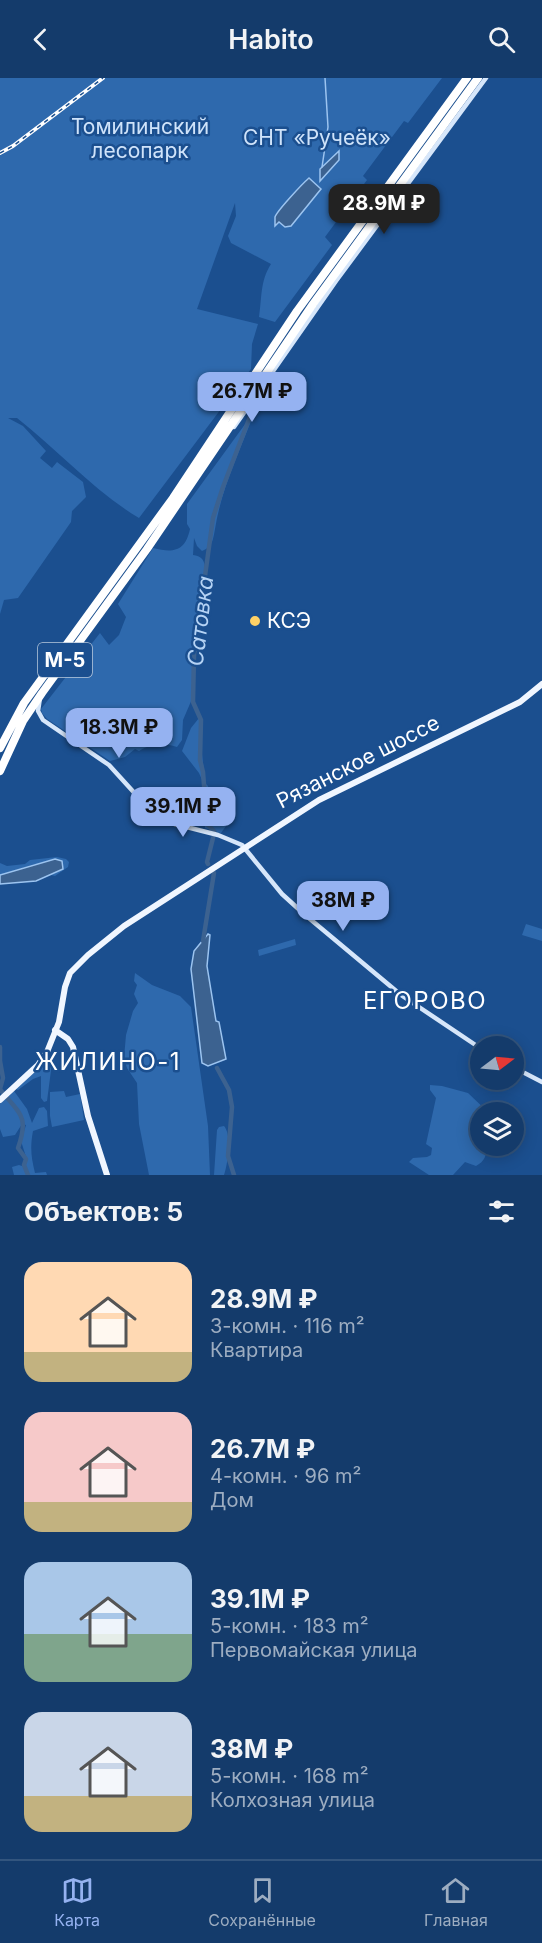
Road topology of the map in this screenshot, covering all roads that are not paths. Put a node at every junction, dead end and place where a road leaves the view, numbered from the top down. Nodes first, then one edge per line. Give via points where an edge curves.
1 (467, 78) edge
2 (478, 78) edge
3 (486, 78) edge
4 (216, 448) junction
5 (542, 682) edge
6 (42, 693) junction
7 (0, 748) edge
8 (0, 771) edge
9 (243, 846) junction
10 (58, 1022) junction
11 (55, 1030) junction
12 (68, 1039) junction
13 (470, 1041) edge
14 (51, 1044) junction
15 (524, 1073) edge
16 (542, 1082) edge
17 (3, 1097) edge
18 (107, 1175) edge

1 - 7 highway, М-5 via 297,311 172,498 33,690
2 - 4 highway, М-5 via 313,303
3 - 4 main road via 246,412
4 - 6 highway, М-5
5 - 9 main road, Рязанское шоссе via 518,699 317,797
6 - 8 highway, М-5 via 23,721
6 - 9 main road via 38,707 43,720 109,765 159,820 218,835
9 - 10 main road, Рязанское шоссе via 124,926 81,962 68,978
9 - 11 main road, Рязанское шоссе via 130,918 77,960 62,986
9 - 13 main road via 282,894 304,914 401,995
10 - 11 main road, Рязанское шоссе
10 - 12 main road
11 - 12 main road
11 - 14 main road, Рязанское шоссе
12 - 14 main road via 57,1039
12 - 18 main road
14 - 17 main road, Рязанское шоссе via 38,1065
15 - 16 main road

